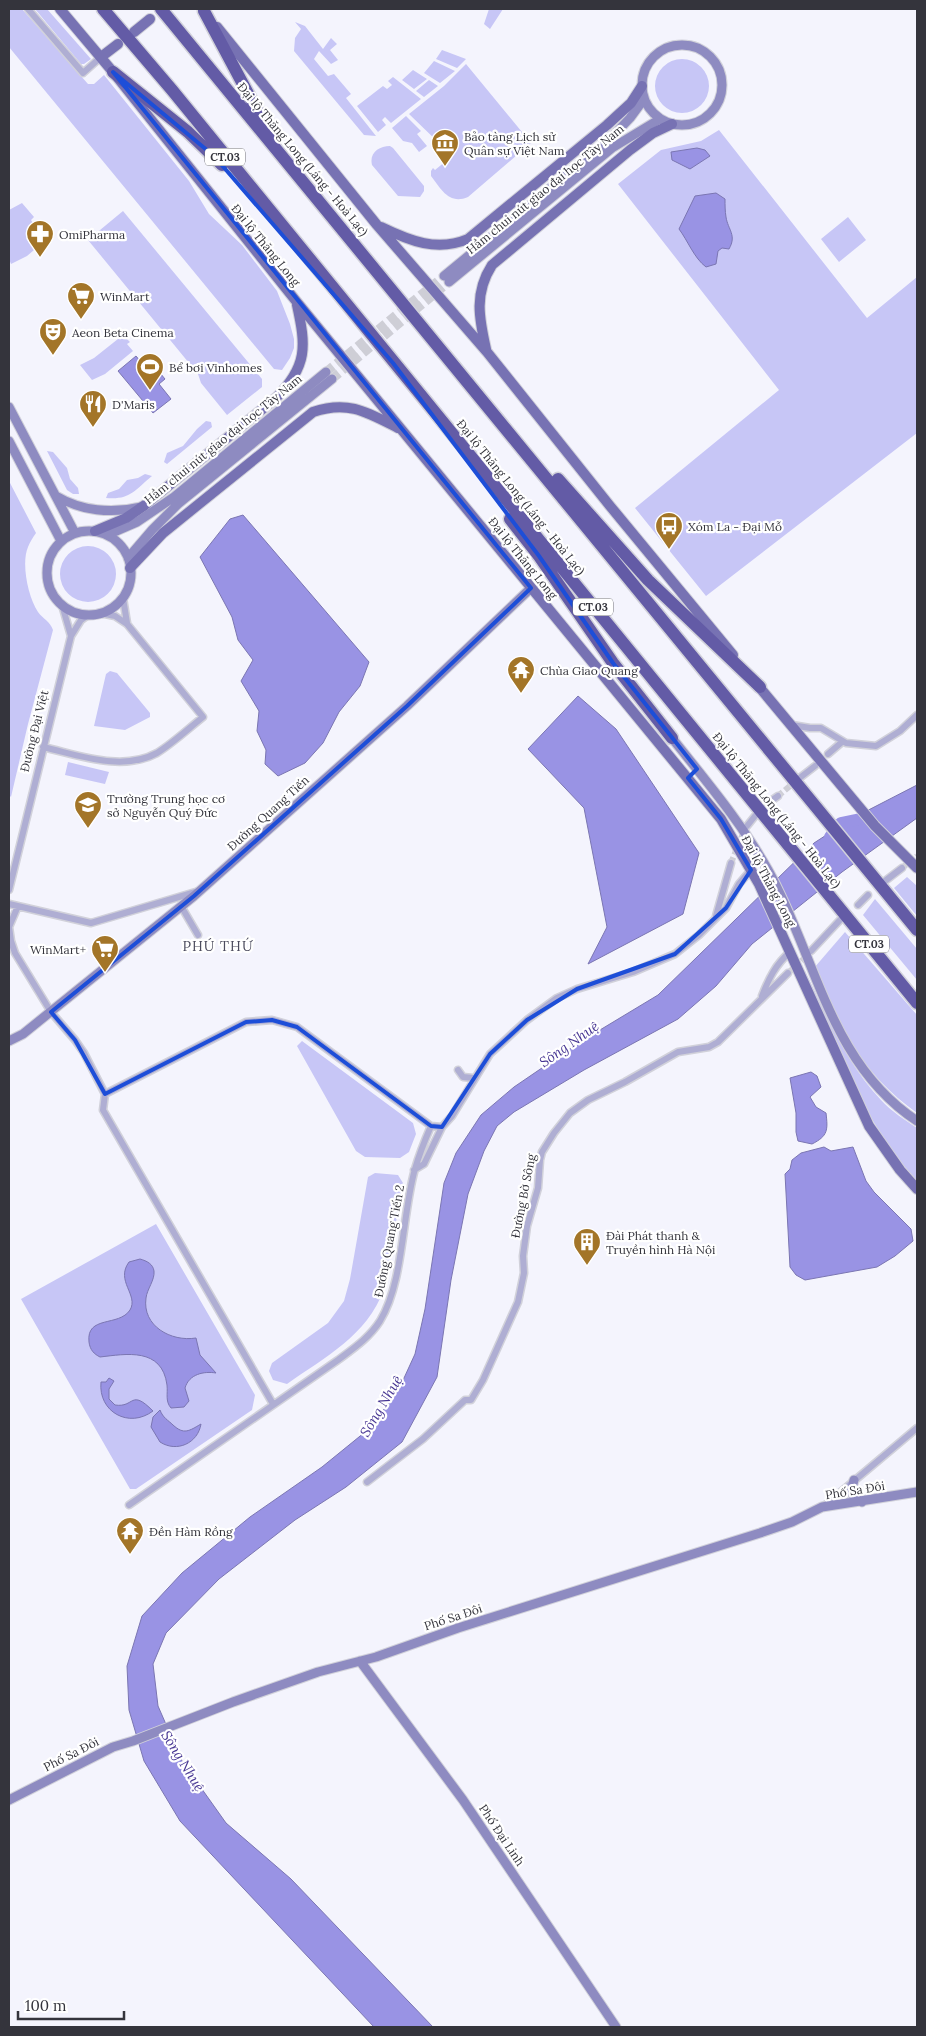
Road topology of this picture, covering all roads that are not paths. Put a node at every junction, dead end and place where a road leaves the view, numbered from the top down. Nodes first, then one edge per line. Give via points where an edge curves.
1 (28, 9) edge
2 (60, 9) edge
3 (103, 9) edge
4 (161, 9) edge
5 (203, 10) edge
6 (150, 19) dead end
7 (134, 32) dead end
8 (118, 44) dead end
9 (101, 57) junction
10 (114, 72) junction
11 (642, 86) junction
12 (644, 99) junction
13 (660, 119) junction
14 (672, 124) junction
15 (378, 225) junction
16 (351, 239) junction
17 (296, 301) junction
18 (346, 305) junction
19 (487, 352) junction
20 (444, 353) junction
21 (393, 363) junction
22 (9, 407) edge
23 (402, 430) junction
24 (9, 441) edge
25 (56, 496) junction
26 (145, 505) junction
27 (95, 531) junction
28 (75, 533) junction
29 (107, 535) junction
30 (61, 541) junction
31 (129, 563) junction
32 (531, 588) junction
33 (123, 598) junction
34 (62, 605) junction
35 (100, 613) junction
36 (88, 615) junction
37 (127, 624) junction
38 (71, 636) junction
39 (603, 674) junction
40 (760, 687) junction
41 (917, 715) edge
42 (790, 724) junction
43 (672, 738) junction
44 (842, 742) junction
45 (43, 747) junction
46 (828, 754) dead end
47 (816, 766) dead end
48 (797, 780) tunnel mouth
49 (778, 796) tunnel mouth
50 (768, 803) dead end
51 (755, 816) dead end
52 (747, 826) tunnel mouth
53 (731, 863) tunnel mouth
54 (902, 868) tunnel mouth
55 (917, 868) edge
56 (751, 870) junction
57 (885, 881) dead end
58 (9, 890) edge
59 (200, 891) junction
60 (868, 895) dead end
61 (9, 904) edge
62 (858, 905) dead end
63 (18, 906) junction
64 (181, 906) junction
65 (716, 917) junction
66 (840, 920) dead end
67 (917, 930) edge
68 (198, 935) dead end
69 (811, 951) tunnel mouth
70 (790, 952) junction
71 (788, 973) tunnel mouth
72 (762, 997) junction
73 (917, 1003) edge
74 (50, 1012) junction
75 (9, 1042) edge
76 (458, 1070) dead end
77 (473, 1078) junction
78 (105, 1094) junction
79 (917, 1120) edge
80 (430, 1126) junction
81 (442, 1127) junction
82 (414, 1170) junction
83 (917, 1189) edge
84 (273, 1404) junction
85 (917, 1428) edge
86 (854, 1480) junction
87 (367, 1482) dead end
88 (917, 1492) edge
89 (862, 1502) junction
90 (129, 1505) dead end
91 (822, 1507) junction
92 (360, 1661) junction
93 (9, 1800) edge
94 (616, 2027) edge

1 - 9 street via 83,73
2 - 9 main road, Đại lộ Thăng Long
3 - 18 highway, Đại lộ Thăng Long (Láng - Hoà Lạc) / CT.03
4 - 16 highway, Đại lộ Thăng Long (Láng - Hoà Lạc)
5 - 15 main road
5 - 16 highway via 278,142 320,192
6 - 7 main road
8 - 9 main road
9 - 10 main road, Đại lộ Thăng Long
10 - 17 main road, Đại lộ Thăng Long
10 - 18 highway via 214,156 313,274
11 - 12 street
11 - 14 street via 646,67 659,52 671,46 697,48 709,55 721,78 722,92 718,104 710,115 698,122
11 - 15 main road via 631,103 607,125 468,238 450,245 428,245
12 - 13 street
12 - 13 street, Hầm chui nút giao đại học Tây Nam via 610,139 446,279 610,150
13 - 14 street
14 - 19 main road via 630,150 492,265 483,280 479,311
15 - 19 main road
16 - 20 highway, Đại lộ Thăng Long (Láng - Hoà Lạc)
17 - 23 main road, Đại lộ Thăng Long
17 - 26 main road via 303,354 289,385
18 - 21 highway, Đại lộ Thăng Long (Láng - Hoà Lạc) / CT.03
19 - 40 main road
20 - 40 highway via 483,390 540,460 648,580
20 - 67 highway, Đại lộ Thăng Long (Láng - Hoà Lạc)
21 - 43 highway via 539,556 613,663
21 - 73 highway, Đại lộ Thăng Long (Láng - Hoà Lạc) / CT.03
22 - 25 street
23 - 31 main road via 352,408 339,406 313,412
23 - 32 main road, Đại lộ Thăng Long
24 - 30 street
25 - 26 street via 70,504 96,510 122,512
25 - 28 street
26 - 27 main road via 126,518
27 - 28 street
27 - 29 street
28 - 30 street
29 - 31 street via 123,549
29 - 31 street, Hầm chui nút giao đại học Tây Nam via 137,522 174,497 329,375 178,504 152,530
30 - 34 street via 52,551 47,577 50,590
31 - 33 street via 130,581
32 - 39 main road, Đại lộ Thăng Long
32 - 59 street, Đường Quang Tiến via 407,706
33 - 35 street
33 - 37 street
34 - 36 street
34 - 38 street
35 - 36 street
35 - 37 street via 116,616
36 - 38 street, Đường Đại Việt
37 - 45 street via 203,718 156,753 132,760 115,762
38 - 45 street, Đường Đại Việt
39 - 43 main road
39 - 56 main road, Đại lộ Thăng Long via 721,820
40 - 42 main road
41 - 44 street via 900,731 876,746
42 - 44 street via 821,728
42 - 55 main road via 859,807
43 - 79 street, Đại lộ Thăng Long via 736,818 768,872 846,1045 875,1086 899,1109
44 - 46 street
45 - 58 street, Đường Đại Việt
47 - 48 street
49 - 50 street
51 - 52 street
53 - 65 street
54 - 57 street
56 - 65 street, Đường Quang Tiến 2 via 726,908
56 - 70 main road, Đại lộ Thăng Long
59 - 63 street via 91,923
59 - 64 street, Đường Quang Tiến
60 - 62 street
61 - 63 street
63 - 74 street via 10,927 11,941
64 - 68 street
64 - 74 street, Đường Quang Tiến
65 - 77 street, Đường Quang Tiến 2 via 675,954 557,998 490,1054
66 - 69 street
70 - 72 street, Đường Bờ Sông via 769,977
70 - 83 main road, Đại lộ Thăng Long via 869,1126
71 - 72 street
72 - 87 street, Đường Bờ Sông via 718,1042 671,1055 588,1100 565,1118 542,1152 538,1188 526,1233 524,1273 518,1302 484,1380 471,1400 464,1400 424,1439
74 - 75 street, Đường Quang Tiến
74 - 78 street via 75,1040
76 - 77 street via 464,1077
77 - 81 street, Đường Quang Tiến 2 via 452,1116
78 - 80 street via 246,1022 272,1020 297,1027
78 - 84 street via 103,1110
80 - 81 street
80 - 82 street
81 - 82 street, Đường Quang Tiến 2 via 424,1164
82 - 84 street, Đường Quang Tiến 2 via 393,1285 380,1320 364,1341
84 - 90 street, Đường Quang Tiến 2
85 - 86 street
86 - 89 street via 852,1495
86 - 91 street
88 - 89 street, Phố Sa Đôi
89 - 91 street, Phố Sa Đôi
91 - 92 street, Phố Sa Đôi via 792,1522
92 - 93 street, Phố Sa Đôi via 318,1672 113,1746
92 - 94 street, Phố Đại Linh via 463,1800

